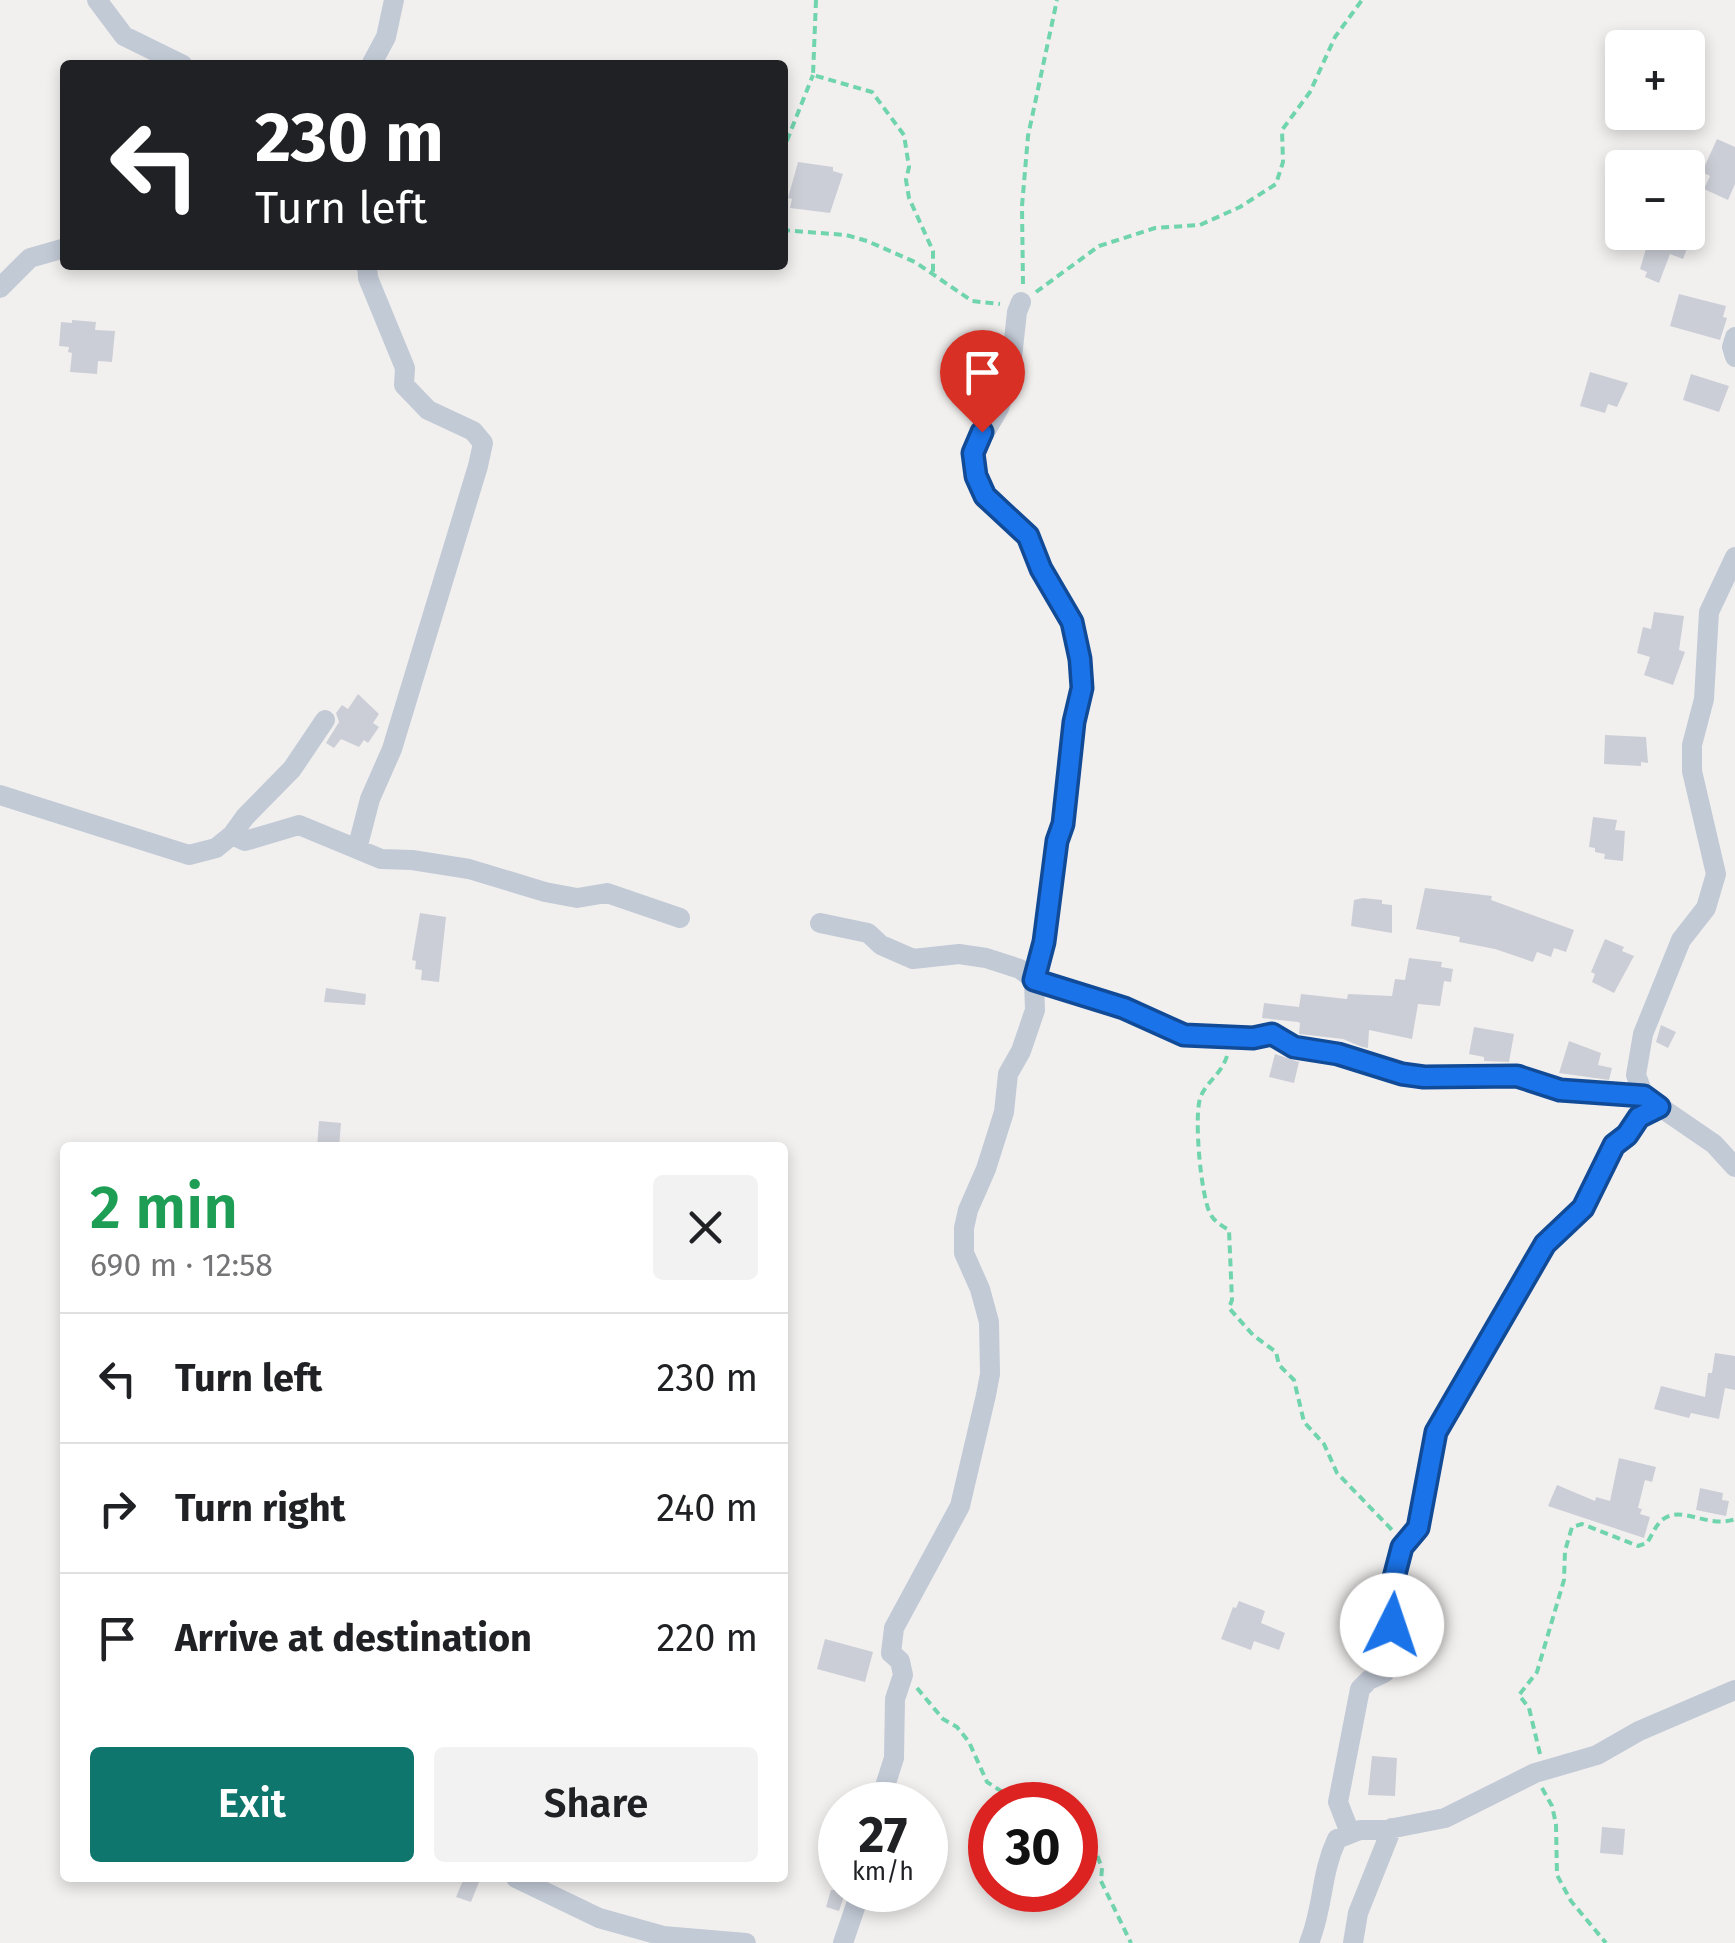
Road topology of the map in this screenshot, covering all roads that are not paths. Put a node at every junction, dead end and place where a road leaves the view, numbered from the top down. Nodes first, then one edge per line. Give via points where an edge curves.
1 (97, 0) edge
2 (394, 0) edge
3 (173, 60) edge
4 (374, 60) edge
5 (60, 249) edge
6 (367, 270) edge
7 (0, 288) edge
8 (1024, 300) road end
9 (1735, 338) edge
10 (1735, 357) edge
11 (1735, 557) edge
12 (326, 720) dead end
13 (0, 795) edge
14 (232, 835) junction
15 (357, 849) junction
16 (680, 918) dead end
17 (820, 923) dead end
18 (1034, 980) junction
19 (1651, 1101) junction
20 (1735, 1167) edge
21 (1735, 1690) edge
22 (887, 1782) edge
23 (1392, 1828) junction
24 (1350, 1834) junction
25 (524, 1882) edge
26 (854, 1912) edge
27 (746, 1943) edge
28 (843, 1943) edge
29 (1309, 1943) edge
30 (1354, 1943) edge

1 - 3 street via 124,36
2 - 4 street
5 - 7 street via 30,258
6 - 15 street via 406,368 404,385 428,410 473,431 483,443
8 - 18 street via 1010,376 973,453 985,496 1028,536 1072,622 1082,688
9 - 10 street
11 - 19 street via 1708,612 1704,699 1692,745 1694,784 1716,874 1706,908 1681,940 1643,1034 1636,1074
12 - 14 street
13 - 14 street via 189,856
14 - 15 street via 246,841 298,826
15 - 16 street via 577,898 608,894
17 - 18 street via 868,933 913,959 959,954 1020,969
18 - 19 street via 1184,1035 1272,1034 1294,1047 1413,1076 1517,1076 1560,1090
18 - 22 street via 1034,1010 1008,1074 1004,1112 964,1228 964,1254 989,1322 990,1374 960,1506 894,1628 891,1652 903,1675
19 - 20 street via 1714,1144
19 - 24 street via 1614,1145 1583,1208 1545,1244 1436,1432 1418,1528 1402,1547 1390,1593 1397,1652 1384,1673 1360,1689 1338,1802
21 - 23 street via 1444,1818
23 - 24 street
23 - 30 street via 1358,1913
24 - 29 street via 1337,1839 1324,1866 1319,1918
25 - 27 street via 599,1918 663,1936
26 - 28 street

